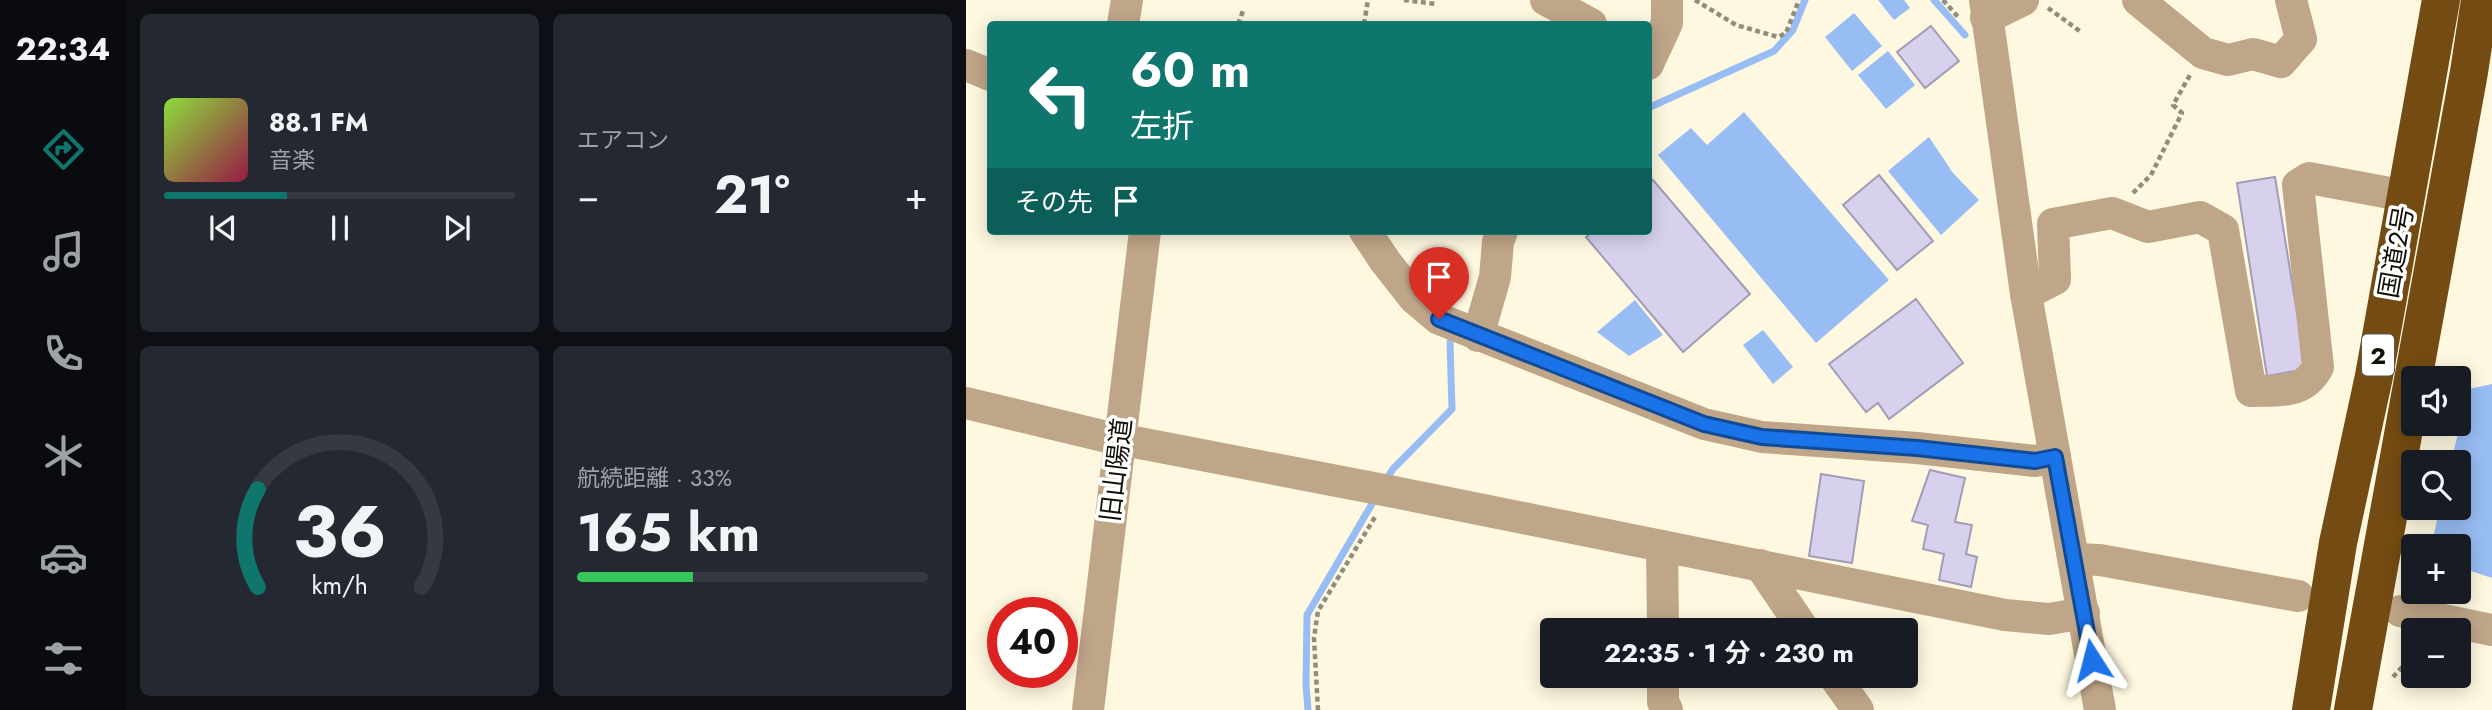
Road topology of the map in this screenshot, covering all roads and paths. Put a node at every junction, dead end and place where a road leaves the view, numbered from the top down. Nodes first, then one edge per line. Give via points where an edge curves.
1 (1128, 0) edge
2 (1368, 0) edge
3 (1404, 0) edge
4 (1546, 0) edge
5 (1667, 0) edge
6 (1695, 0) edge
7 (1799, 0) edge
8 (2024, 0) edge
9 (2038, 0) edge
10 (2138, 0) edge
11 (2291, 0) edge
12 (2441, 0) edge
13 (2480, 0) edge
14 (1436, 4) dead end
15 (1986, 9) edge
16 (1243, 11) dead end
17 (1124, 21) edge
18 (1239, 21) edge
19 (1364, 21) edge
20 (1585, 21) edge
21 (2081, 32) dead end
22 (2203, 53) junction
23 (1652, 56) edge
24 (966, 65) edge
25 (987, 74) edge
26 (2406, 196) junction
27 (2112, 213) junction
28 (1144, 235) edge
29 (1368, 235) edge
30 (1501, 235) edge
31 (2026, 294) junction
32 (1478, 335) junction
33 (966, 403) edge
34 (1120, 438) junction
35 (2055, 457) junction
36 (1389, 491) junction
37 (1662, 546) junction
38 (2075, 559) junction
39 (1760, 565) junction
40 (2298, 596) dead end
41 (2400, 611) dead end
42 (2084, 613) junction
43 (1663, 618) edge
44 (1796, 618) edge
45 (2492, 630) edge
46 (2401, 667) edge
47 (2390, 687) dead end
48 (1663, 688) edge
49 (1842, 688) edge
50 (1088, 710) edge
51 (1318, 710) edge
52 (1667, 710) edge
53 (1857, 710) edge
54 (2100, 710) edge
55 (2311, 710) edge
56 (2353, 710) edge

1 - 17 street
2 - 19 path
3 - 14 path
4 - 20 street
5 - 23 street via 1667,23
6 - 7 path via 1736,25 1777,37 1786,33
8 - 15 street
9 - 21 path
10 - 22 street
11 - 22 street via 2301,39 2281,62 2253,54 2228,60
12 - 26 highway, 国道2号 / 2
13 - 56 highway, 国道2号 / 2
15 - 31 street
16 - 18 path
22 - 27 path via 2173,105 2182,113 2151,175
24 - 25 street
26 - 27 street via 2309,178 2298,185 2318,367 2311,380 2290,390 2251,391 2223,230 2200,217 2148,227
26 - 55 highway, 国道2号 / 2 via 2338,543
27 - 31 street via 2053,224 2055,279
28 - 34 street, 旧山陽道
29 - 32 street via 1414,298 1439,319
30 - 32 street via 1495,277
31 - 35 street
32 - 35 street via 1704,424 1762,437 2035,461
33 - 34 street
34 - 36 street
34 - 50 street, 旧山陽道
35 - 38 street
36 - 37 street
36 - 51 path via 1318,611 1314,638
37 - 39 street
37 - 43 street
38 - 40 street
38 - 42 street
39 - 42 street via 2005,615 2049,619
39 - 44 street
41 - 45 street
42 - 54 street
46 - 47 path
48 - 52 street
49 - 53 street

